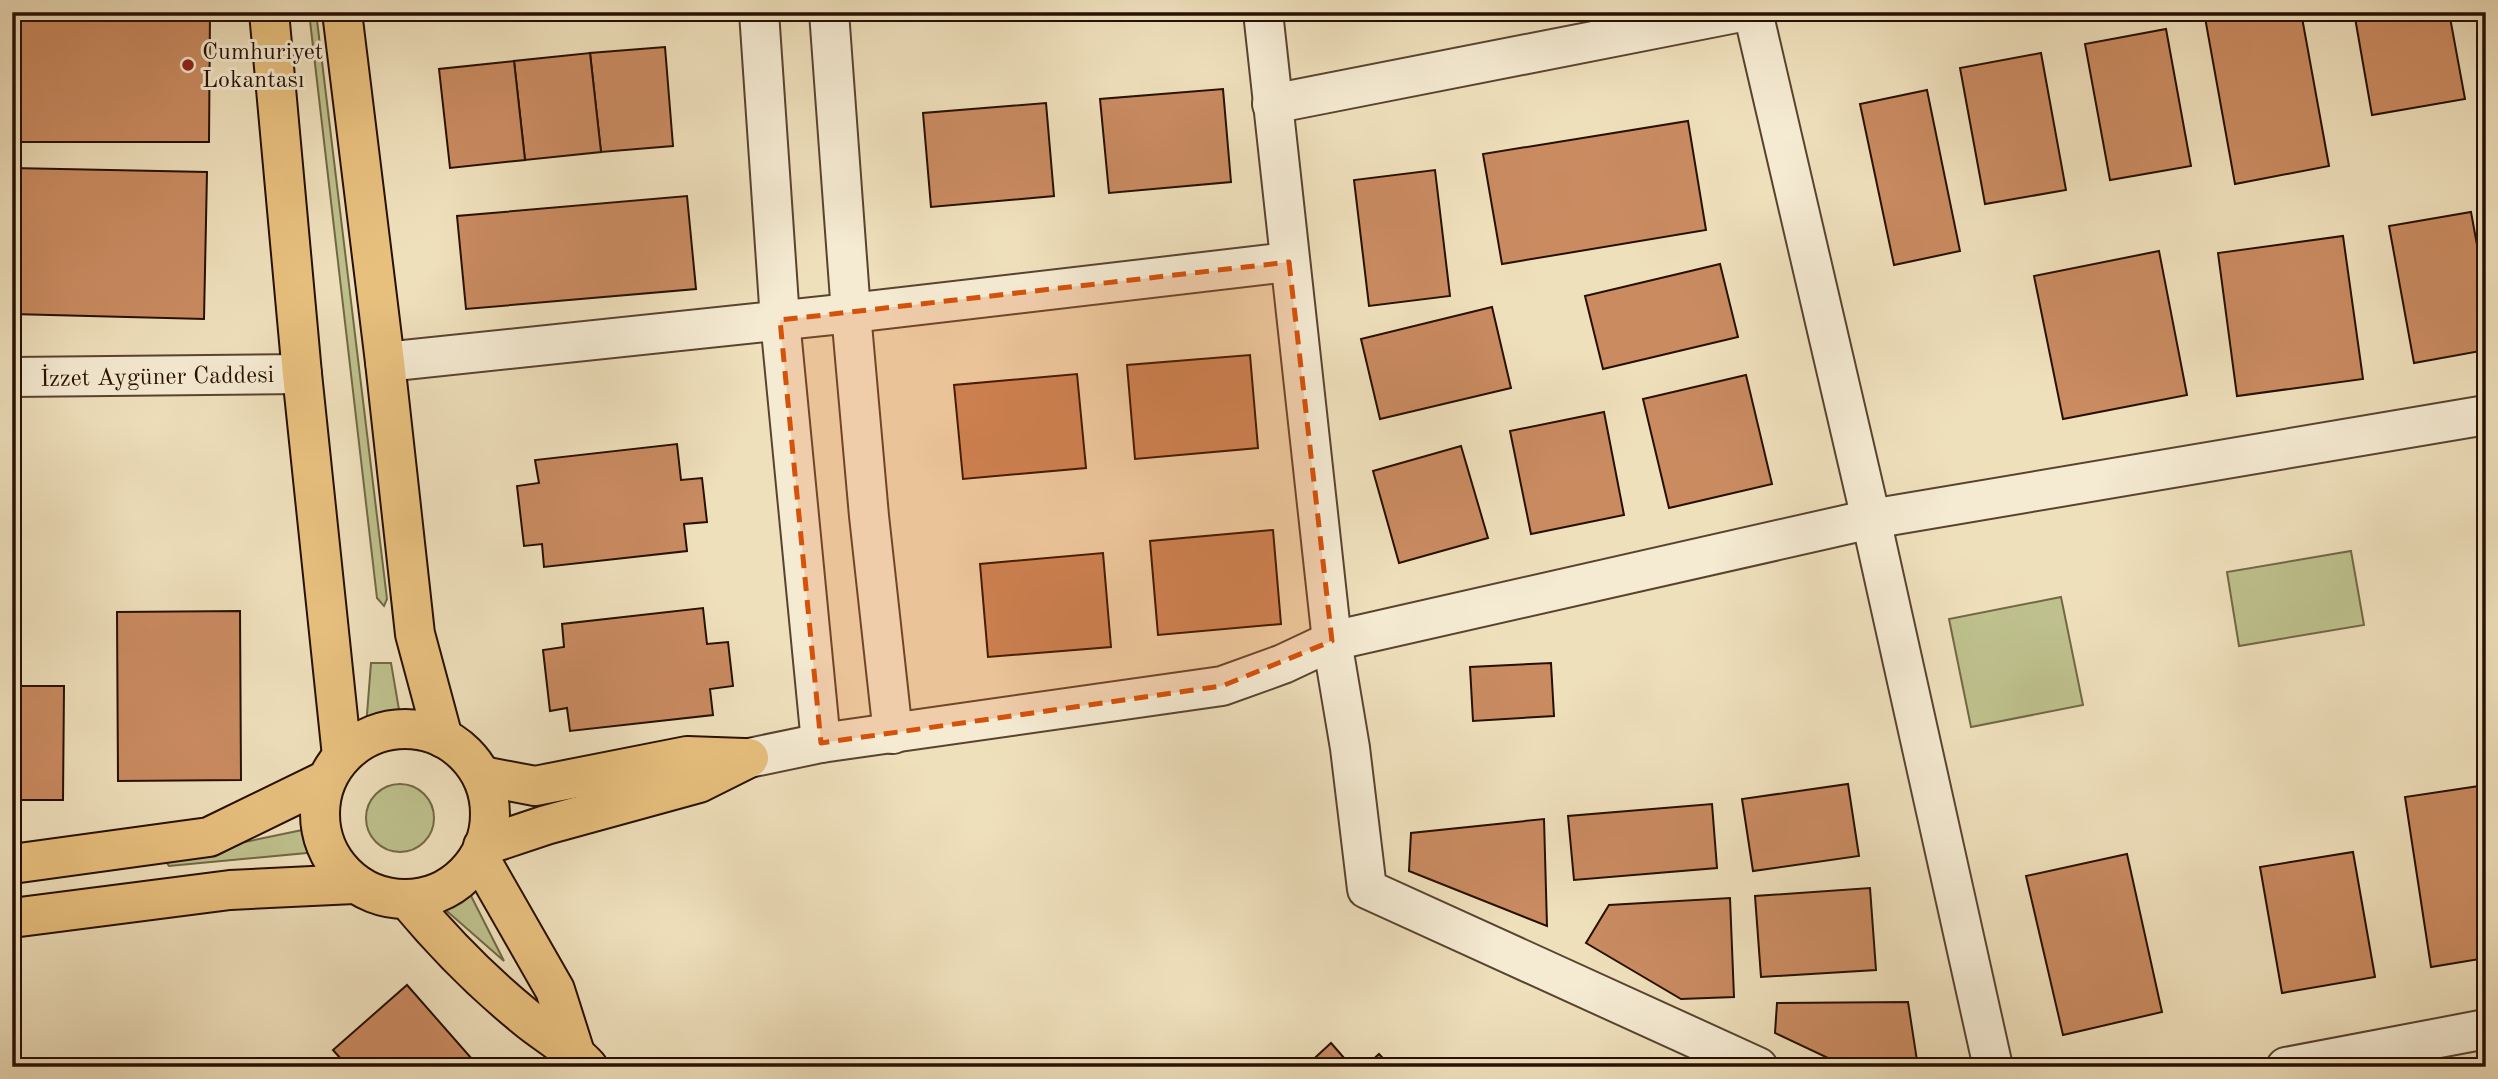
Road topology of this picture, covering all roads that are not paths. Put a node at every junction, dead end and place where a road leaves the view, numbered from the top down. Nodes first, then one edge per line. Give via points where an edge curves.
1 (269, 12) edge
2 (342, 12) edge
3 (759, 12) edge
4 (829, 12) edge
5 (1263, 12) edge
6 (1741, 12) edge
7 (1753, 12) edge
8 (1272, 104) junction
9 (1289, 262) junction
10 (851, 313) junction
11 (780, 320) junction
12 (385, 362) junction
13 (302, 374) junction
14 (12, 377) edge
15 (2486, 415) edge
16 (1871, 519) junction
17 (1332, 641) junction
18 (894, 734) junction
19 (443, 738) junction
20 (821, 743) junction
21 (749, 758) junction
22 (334, 769) junction
23 (482, 776) junction
24 (481, 852) junction
25 (12, 864) edge
26 (354, 884) junction
27 (408, 900) junction
28 (12, 918) edge
29 (2486, 1029) edge
30 (582, 1060) edge
31 (1758, 1067) edge
32 (1993, 1067) edge
33 (2286, 1067) edge

1 - 13 main road
2 - 12 main road
3 - 11 street
4 - 10 street
5 - 8 street
6 - 8 street
7 - 16 street
8 - 9 street
9 - 10 street
9 - 17 street
10 - 11 street
10 - 18 street
11 - 12 street
11 - 20 street
12 - 19 main road via 415,634
13 - 14 street, İzzet Aygüner Caddesi
13 - 22 main road
15 - 16 street
16 - 17 street
16 - 32 street
17 - 18 street via 1222,686
17 - 31 street via 1367,889
18 - 20 street
19 - 22 main road via 417,730 389,730 363,740
19 - 23 main road via 466,754
20 - 21 street
21 - 23 main road via 687,756 536,786
21 - 24 main road via 699,783 546,825
22 - 25 main road via 209,837
22 - 26 main road via 319,808 321,837 334,863
23 - 24 main road via 490,803 489,831
24 - 27 main road via 461,879 436,894
24 - 30 main road via 555,990
26 - 27 main road via 380,896
26 - 28 main road via 230,890
27 - 30 main road via 457,956 524,1017
29 - 33 street

